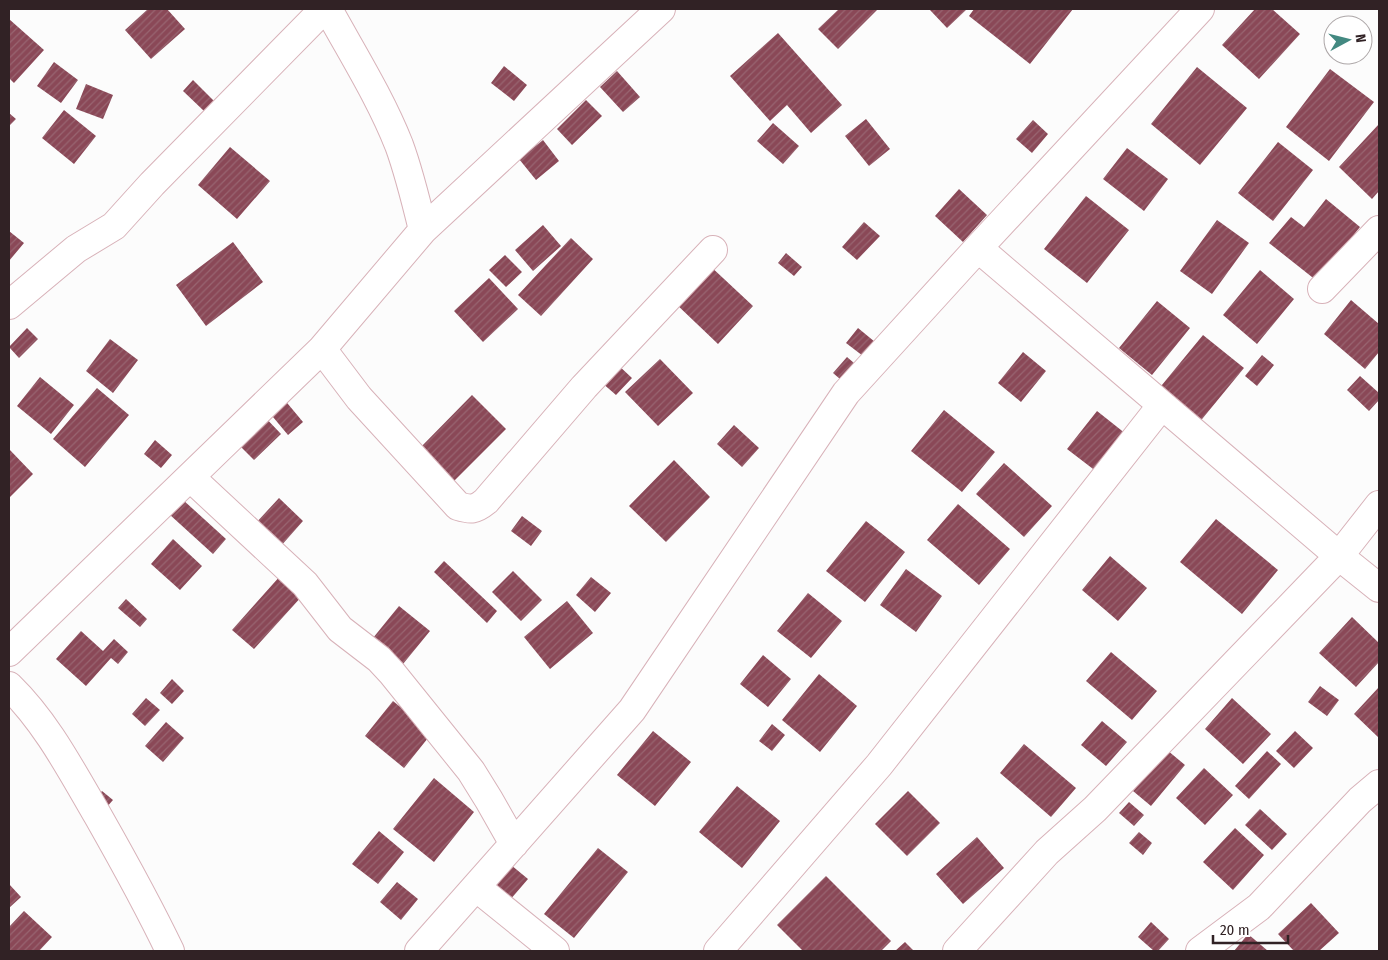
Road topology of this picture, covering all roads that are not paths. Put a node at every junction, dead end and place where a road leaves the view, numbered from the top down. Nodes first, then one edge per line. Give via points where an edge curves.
1 (326, 9) edge
2 (661, 9) edge
3 (1200, 9) edge
4 (423, 230) junction
5 (1379, 230) edge
6 (978, 248) junction
7 (712, 250) dead end
8 (1322, 289) dead end
9 (9, 305) edge
10 (322, 349) junction
11 (1162, 405) junction
12 (190, 477) junction
13 (1379, 505) edge
14 (1339, 556) junction
15 (1379, 588) edge
16 (9, 652) edge
17 (9, 686) edge
18 (1379, 784) edge
19 (514, 844) junction
20 (476, 887) junction
21 (170, 951) edge
22 (420, 951) edge
23 (555, 951) edge
24 (718, 951) edge
25 (957, 951) edge
26 (1200, 951) edge

1 - 4 street via 380,103 399,145
1 - 9 street via 114,226 76,249
2 - 4 street
3 - 6 street
4 - 10 street
5 - 8 street
6 - 11 street
6 - 19 street via 846,393 632,710
7 - 10 street via 584,386 478,508 458,506 359,398
10 - 12 street
11 - 14 street
11 - 24 street via 879,765
12 - 16 street
12 - 19 street via 305,584 340,629 392,673 471,771
13 - 14 street
14 - 15 street
14 - 25 street via 1095,809 1047,852
17 - 21 street via 48,732 69,766 120,854
18 - 26 street via 1259,907
19 - 20 street
20 - 22 street
20 - 23 street

